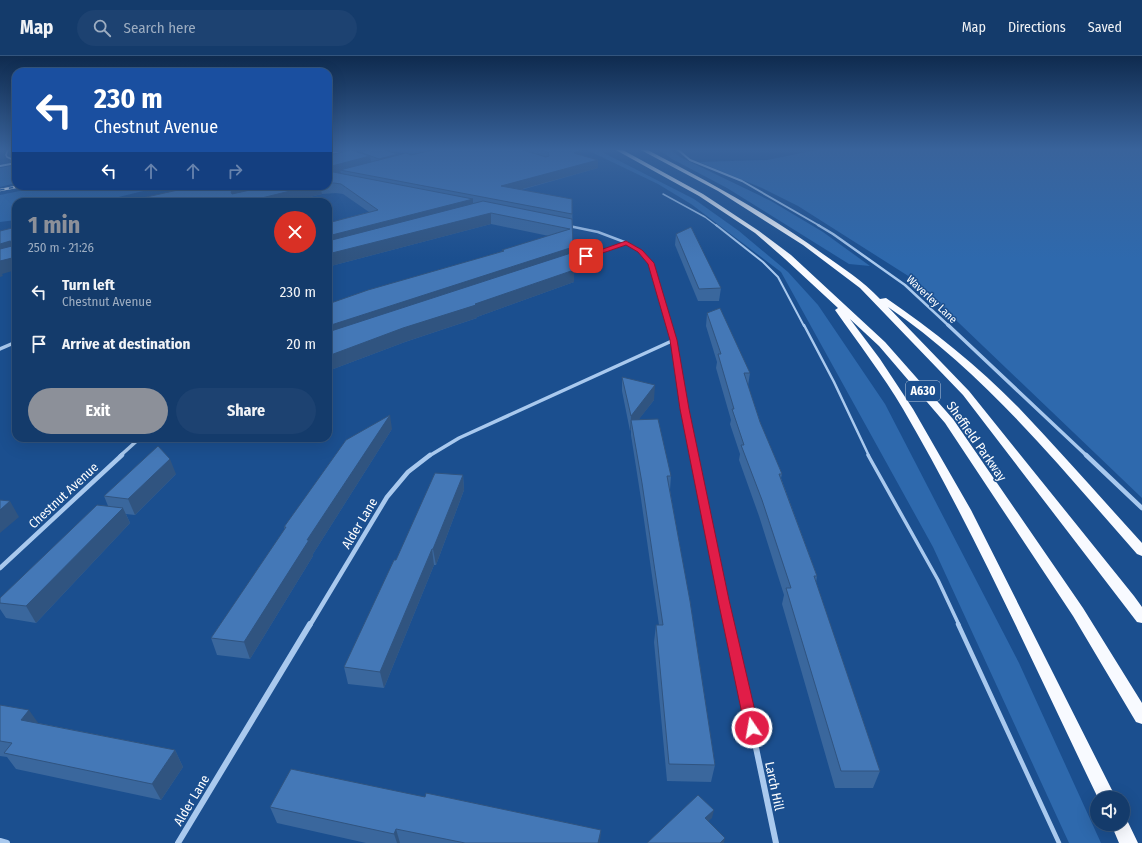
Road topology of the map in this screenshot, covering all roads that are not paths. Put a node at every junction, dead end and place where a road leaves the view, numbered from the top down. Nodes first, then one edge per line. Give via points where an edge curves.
1 (683, 186) edge
2 (712, 186) edge
3 (750, 186) edge
4 (663, 194) dead end
5 (566, 226) edge
6 (626, 242) junction
7 (568, 262) edge
8 (863, 286) junction
9 (823, 289) junction
10 (674, 340) junction
11 (12, 344) edge
12 (0, 349) edge
13 (136, 442) edge
14 (1142, 508) edge
15 (1142, 551) edge
16 (0, 568) edge
17 (1142, 618) edge
18 (1142, 718) edge
19 (1104, 791) edge
20 (1123, 831) edge
21 (0, 841) edge
22 (7, 843) edge
23 (178, 843) edge
24 (776, 843) edge
25 (1059, 843) edge
26 (1129, 843) edge

1 - 9 highway, Sheffield Parkway / A630 via 723,208 757,232
2 - 8 highway, Sheffield Parkway / A630 via 805,244
3 - 14 street, Waverley Lane via 833,234 905,285
4 - 25 lane via 705,217 763,262 778,277 834,382 862,444 938,580
5 - 6 street, Larch Hill via 598,232
6 - 7 street
6 - 10 street, Larch Hill via 640,251 651,263
8 - 15 highway, A630 via 917,323 1015,410
8 - 17 highway, Sheffield Parkway / A630 via 966,393
9 - 18 highway, Sheffield Parkway / A630 via 882,344 949,421 1078,612
9 - 19 highway, A630 via 877,361 908,409 965,510
10 - 23 street, Alder Lane via 459,438 433,452 408,472 388,497
10 - 24 street, Larch Hill via 688,424
11 - 12 street
13 - 16 street, Chestnut Avenue
20 - 26 highway
21 - 22 street

